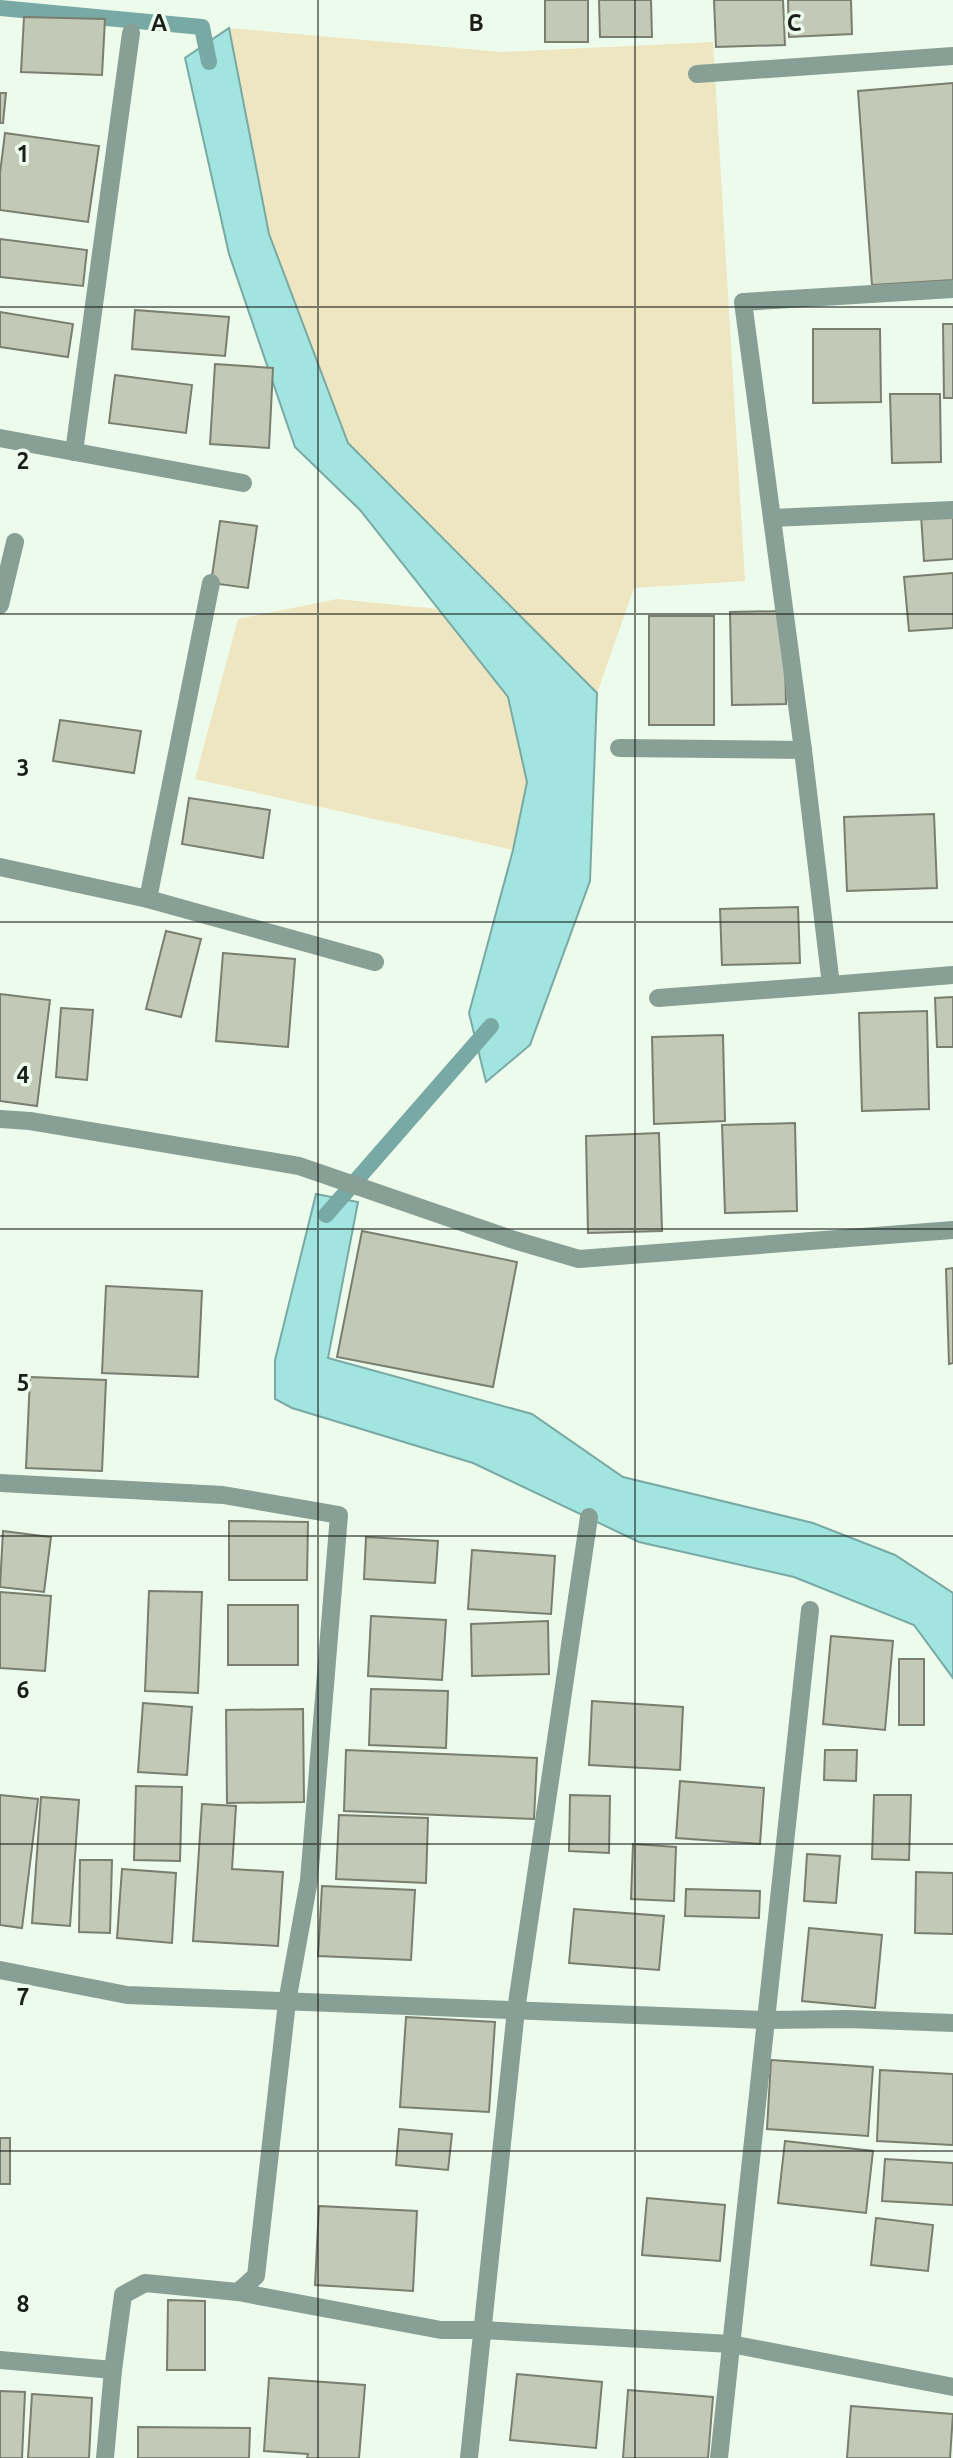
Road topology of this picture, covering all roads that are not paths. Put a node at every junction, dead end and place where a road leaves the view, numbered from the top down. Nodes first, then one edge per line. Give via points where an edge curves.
1 (131, 33) dead end
2 (953, 55) edge
3 (697, 74) dead end
4 (953, 289) edge
5 (0, 438) edge
6 (74, 452) junction
7 (243, 483) dead end
8 (953, 510) edge
9 (772, 518) junction
10 (15, 542) dead end
11 (211, 583) dead end
12 (0, 605) edge
13 (619, 748) dead end
14 (803, 750) junction
15 (0, 867) edge
16 (148, 899) junction
17 (375, 962) dead end
18 (953, 975) edge
19 (831, 985) junction
20 (659, 998) dead end
21 (0, 1119) edge
22 (953, 1230) edge
23 (0, 1483) edge
24 (589, 1517) dead end
25 (810, 1610) dead end
26 (0, 1970) edge
27 (286, 2002) junction
28 (516, 2010) junction
29 (765, 2020) junction
30 (953, 2023) edge
31 (238, 2292) junction
32 (482, 2330) junction
33 (731, 2344) junction
34 (0, 2360) edge
35 (113, 2370) junction
36 (953, 2387) edge
37 (104, 2458) edge
38 (469, 2458) edge
39 (719, 2458) edge

1 - 6 street
2 - 3 street
4 - 9 street via 743,302
5 - 6 street
6 - 7 street
8 - 9 street
9 - 14 street
10 - 12 street
11 - 16 street
13 - 14 street
14 - 19 street
15 - 16 street
16 - 17 street
18 - 19 street
19 - 20 street
21 - 22 street via 299,1166 579,1259
23 - 27 street via 223,1495 339,1515 309,1880
24 - 28 street
25 - 29 street
26 - 27 street via 127,1995
27 - 28 street
27 - 31 street via 256,2276
28 - 29 street
28 - 32 street
29 - 30 street
29 - 33 street
31 - 32 street via 442,2330
31 - 35 street via 145,2283 123,2295
32 - 33 street
32 - 38 street
33 - 36 street
33 - 39 street
34 - 35 street
35 - 37 street

